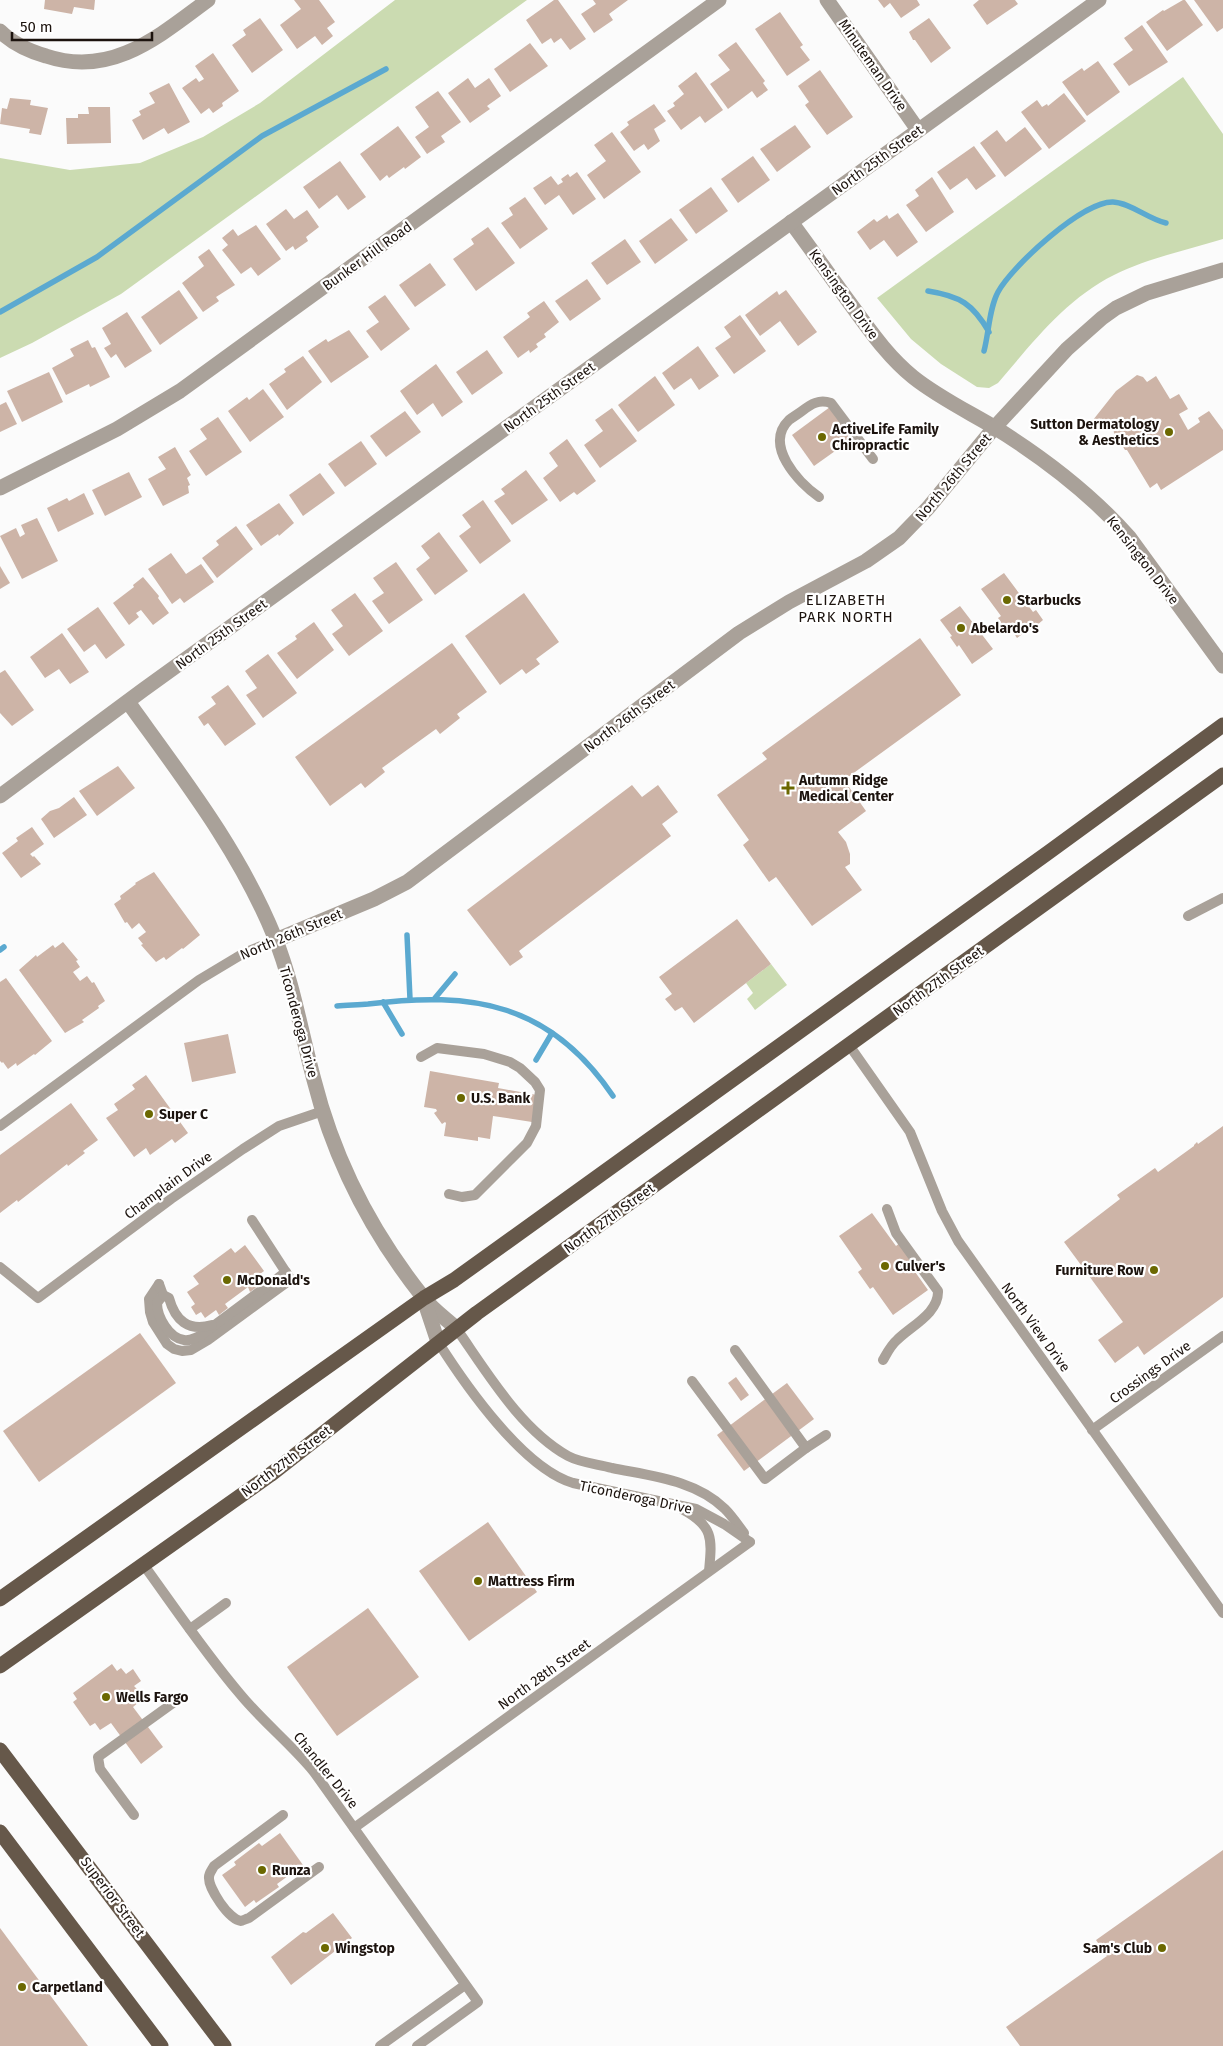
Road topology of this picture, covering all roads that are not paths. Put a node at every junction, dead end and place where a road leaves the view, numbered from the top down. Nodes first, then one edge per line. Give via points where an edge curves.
1 (208, 0) edge
2 (719, 0) edge
3 (827, 0) edge
4 (1099, 0) edge
5 (0, 31) edge
6 (918, 130) junction
7 (792, 222) junction
8 (1223, 270) edge
9 (994, 428) junction
10 (873, 459) dead end
11 (0, 488) edge
12 (820, 497) dead end
13 (1223, 666) edge
14 (128, 702) junction
15 (1223, 725) edge
16 (1223, 775) edge
17 (1, 794) edge
18 (1223, 898) edge
19 (1188, 916) dead end
20 (276, 940) junction
21 (849, 1045) junction
22 (421, 1056) dead end
23 (323, 1111) junction
24 (0, 1126) edge
25 (449, 1194) dead end
26 (887, 1209) dead end
27 (252, 1220) dead end
28 (0, 1267) edge
29 (286, 1272) junction
30 (163, 1295) junction
31 (424, 1298) junction
32 (217, 1323) junction
33 (456, 1328) junction
34 (1223, 1336) edge
35 (438, 1342) junction
36 (735, 1350) dead end
37 (883, 1360) dead end
38 (692, 1381) dead end
39 (1092, 1430) junction
40 (826, 1435) dead end
41 (806, 1448) junction
42 (670, 1503) junction
43 (750, 1542) junction
44 (143, 1564) junction
45 (709, 1572) junction
46 (0, 1599) edge
47 (226, 1603) dead end
48 (1223, 1613) edge
49 (190, 1629) junction
50 (0, 1666) edge
51 (173, 1703) dead end
52 (0, 1750) edge
53 (134, 1815) dead end
54 (283, 1815) dead end
55 (354, 1828) junction
56 (0, 1832) edge
57 (320, 1867) dead end
58 (465, 1985) junction
59 (161, 2046) edge
60 (224, 2046) edge
61 (380, 2046) edge
62 (418, 2046) edge

1 - 5 street via 140,48 103,60 77,62 52,58 24,48
2 - 11 street, Bunker Hill Road via 180,391 125,425
3 - 6 street, Minuteman Drive
4 - 6 street, North 25th Street
6 - 7 street, North 25th Street
7 - 9 street, Kensington Drive via 892,358 933,392
7 - 14 street, North 25th Street
8 - 9 street, North 26th Street via 1147,293 1102,318 1067,350
9 - 13 street, Kensington Drive via 1053,467 1113,519
9 - 20 street, North 26th Street via 928,508 899,538 877,554 739,633 407,882
10 - 12 lane via 830,403 819,401 797,414 782,431 781,453 808,489
14 - 17 street, North 25th Street
14 - 20 street, Ticonderoga Drive via 227,841
15 - 31 main road via 464,1273
16 - 21 main road, North 27th Street
18 - 19 lane
20 - 23 street, Ticonderoga Drive
20 - 24 lane, North 26th Street via 244,953 199,980
21 - 33 main road, North 27th Street
21 - 39 lane, North View Drive via 910,1132 942,1211 958,1241
22 - 25 lane via 437,1048 484,1054 520,1068 540,1090 536,1126 527,1144 475,1195
23 - 28 lane, Champlain Drive via 279,1126 243,1149 38,1298
23 - 31 street, Ticonderoga Drive via 362,1206
26 - 37 lane via 896,1233 938,1291 938,1300 932,1310 894,1342
27 - 29 lane
29 - 30 lane via 288,1282 191,1350 182,1351 167,1344 153,1322 149,1299 159,1284
29 - 32 lane
30 - 32 lane via 169,1298 174,1313 182,1321 202,1328
30 - 32 lane via 156,1303 157,1313 175,1337 190,1340
31 - 33 street, Ticonderoga Drive
31 - 35 street, Ticonderoga Drive
31 - 46 main road
33 - 35 main road, North 27th Street
33 - 43 lane, Ticonderoga Drive via 515,1409 558,1450 582,1461 692,1487 725,1509
34 - 39 lane, Crossings Drive
35 - 42 lane, Ticonderoga Drive via 499,1426 549,1472 573,1483
35 - 44 main road, North 27th Street via 270,1475
36 - 41 lane
38 - 41 lane via 765,1479
39 - 48 lane, North View Drive
40 - 41 lane
42 - 43 lane, Ticonderoga Drive via 703,1512
42 - 45 lane via 688,1512 707,1529 711,1541
43 - 45 lane, North 28th Street
44 - 49 lane, Chandler Drive
44 - 50 main road, North 27th Street
45 - 55 lane, North 28th Street
47 - 49 lane
49 - 55 lane, Chandler Drive via 259,1717 298,1753
51 - 53 lane via 98,1757 100,1769
52 - 60 main road, Superior Street
54 - 57 lane via 214,1866 209,1874 211,1888 227,1911 242,1921 249,1918
55 - 58 lane, Chandler Drive
56 - 59 main road
58 - 61 lane
58 - 62 lane, Chandler Drive via 478,2002

